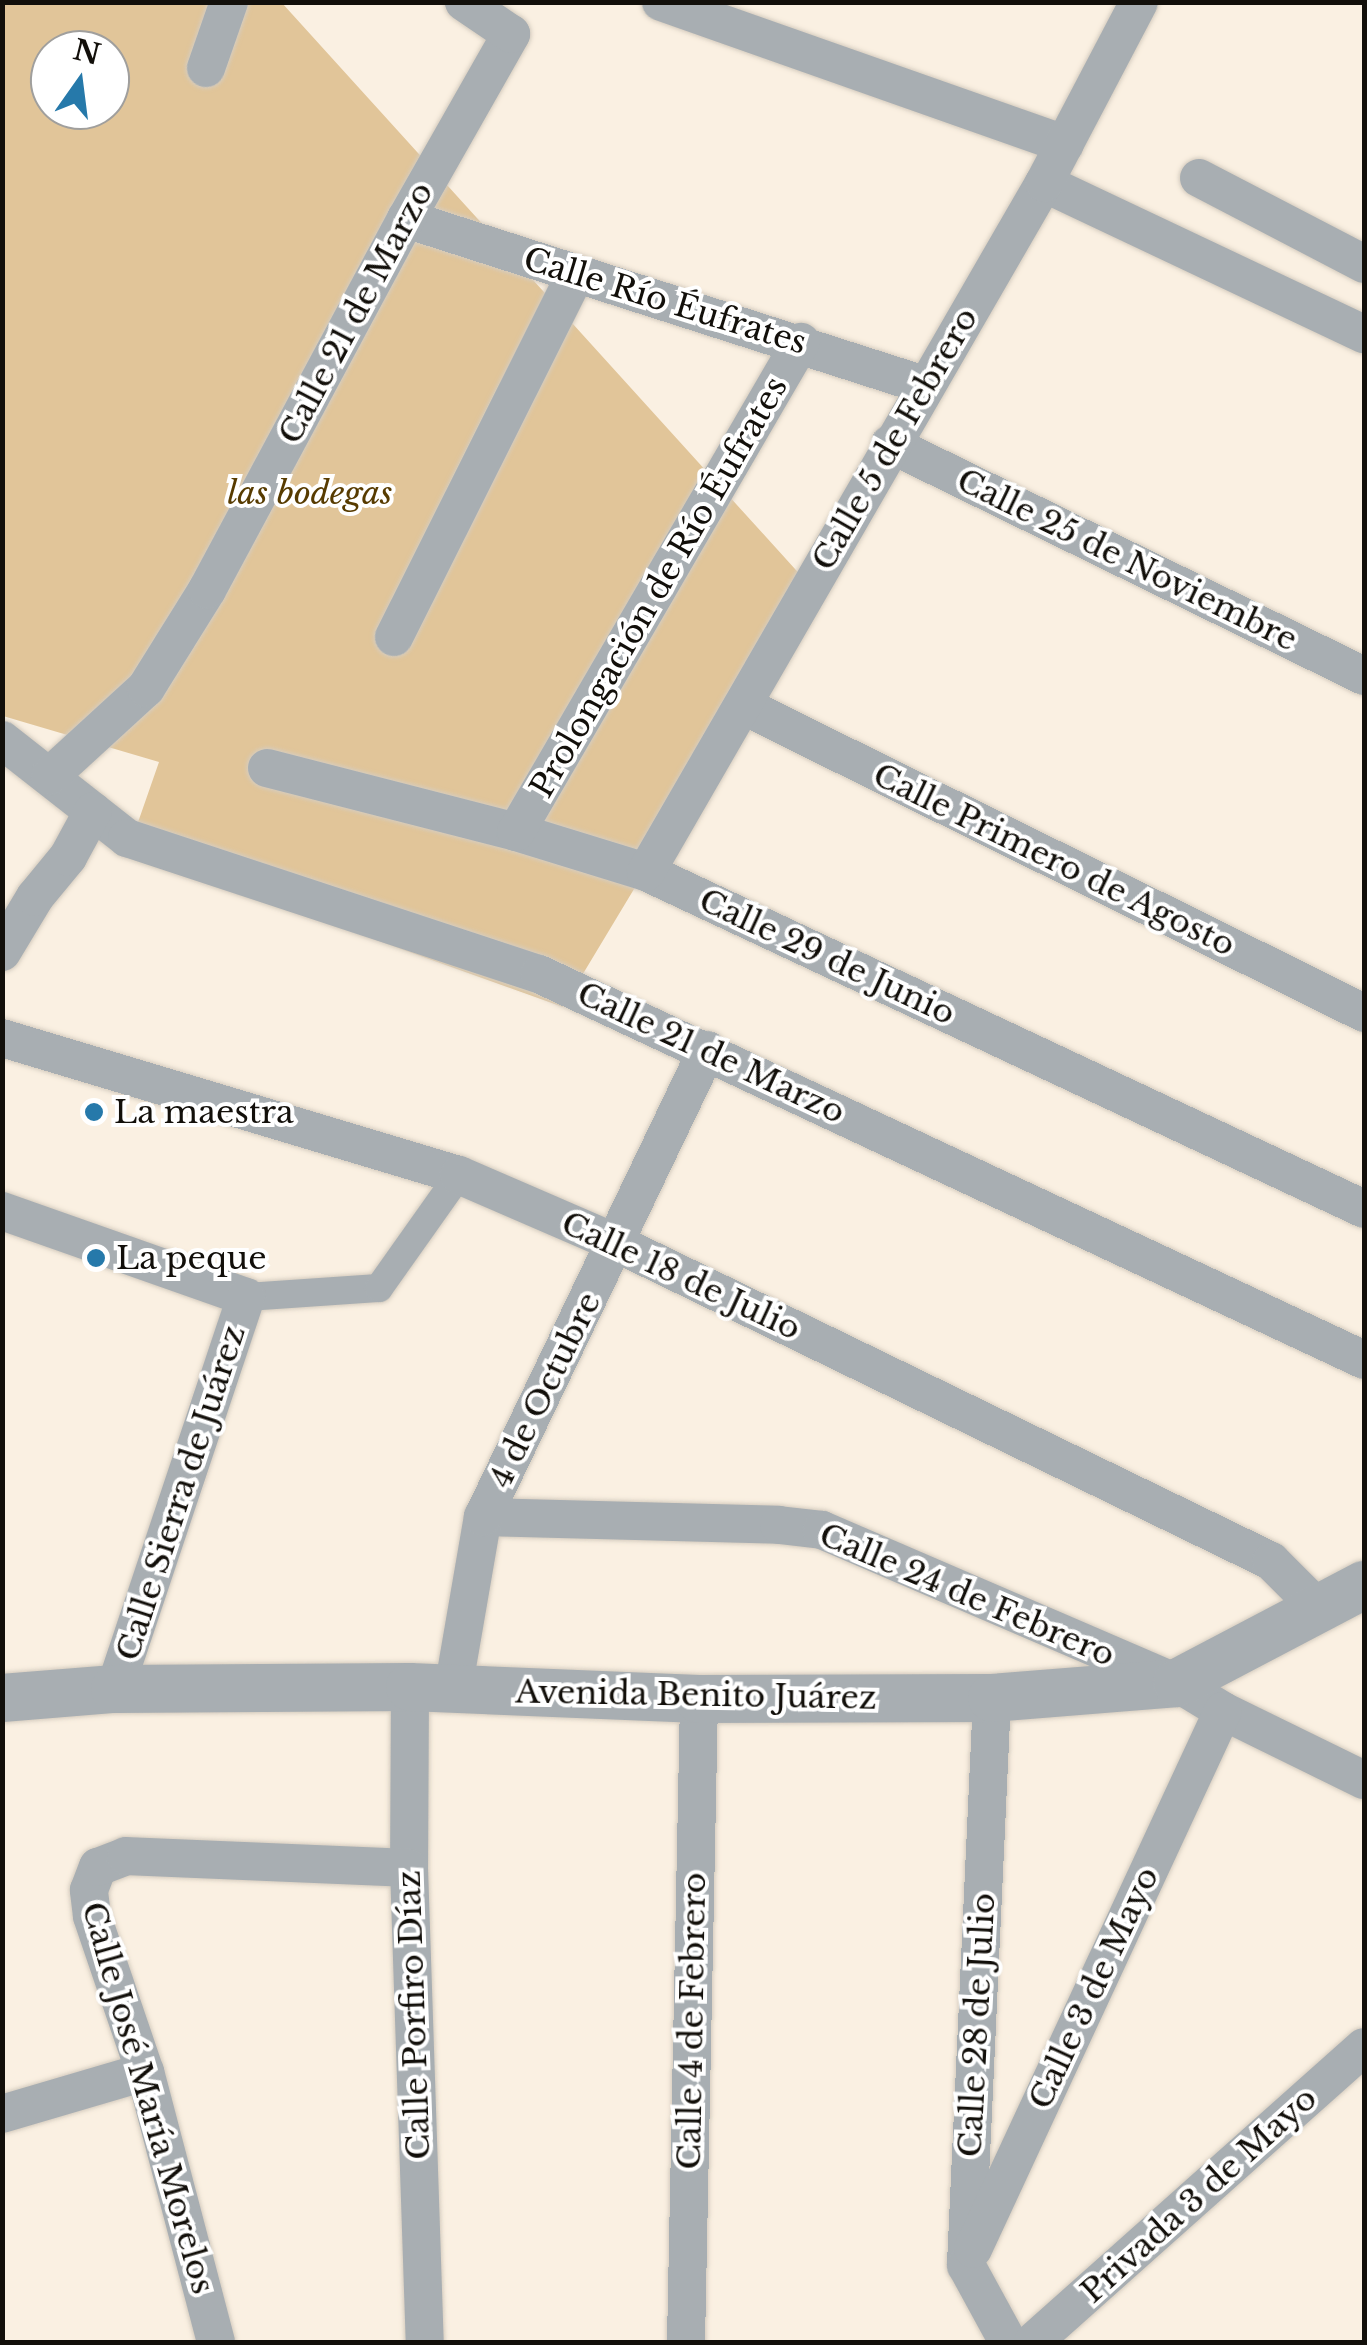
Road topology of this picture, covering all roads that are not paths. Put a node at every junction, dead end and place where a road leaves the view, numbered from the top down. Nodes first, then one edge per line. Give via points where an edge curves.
1 (229, 2) edge
2 (464, 2) edge
3 (662, 2) edge
4 (1139, 2) edge
5 (206, 68) dead end
6 (1066, 144) junction
7 (1199, 178) dead end
8 (1044, 183) junction
9 (406, 220) junction
10 (1364, 264) edge
11 (575, 275) junction
12 (1364, 334) edge
13 (801, 342) junction
14 (924, 384) junction
15 (890, 444) junction
16 (394, 637) dead end
17 (1364, 676) edge
18 (744, 706) junction
19 (2, 740) edge
20 (267, 768) dead end
21 (50, 776) junction
22 (93, 811) junction
23 (516, 832) junction
24 (646, 872) junction
25 (2, 952) edge
26 (1364, 1013) edge
27 (2, 1038) edge
28 (706, 1050) junction
29 (459, 1176) junction
30 (1364, 1209) edge
31 (2, 1211) edge
32 (616, 1242) junction
33 (246, 1297) junction
34 (1364, 1360) edge
35 (483, 1518) junction
36 (1364, 1585) edge
37 (1318, 1608) junction
38 (1177, 1683) junction
39 (116, 1688) junction
40 (432, 1688) junction
41 (2, 1698) edge
42 (992, 1698) junction
43 (699, 1699) junction
44 (1223, 1711) junction
45 (1364, 1780) edge
46 (409, 1868) junction
47 (1364, 2047) edge
48 (145, 2072) junction
49 (2, 2114) edge
50 (966, 2265) junction
51 (216, 2342) edge
52 (426, 2342) edge
53 (686, 2342) edge
54 (1008, 2342) edge
55 (1033, 2342) edge

1 - 5 street
2 - 9 street, Calle 21 de Marzo via 511,34
3 - 6 street
4 - 6 street, Calle 5 de Febrero
6 - 8 street, Calle 5 de Febrero
7 - 10 street
8 - 12 street
8 - 14 street, Calle 5 de Febrero
9 - 11 street, Calle Río Éufrates
9 - 21 street, Calle 21 de Marzo via 207,590 146,688
11 - 13 street, Calle Río Éufrates
11 - 16 street
13 - 14 street, Calle Río Éufrates
13 - 23 street, Prolongación de Río Éufrates
14 - 15 street, Calle 5 de Febrero
15 - 17 street, Calle 25 de Noviembre
15 - 18 street, Calle 5 de Febrero
18 - 24 street, Calle 5 de Febrero
18 - 26 street, Calle Primero de Agosto
19 - 21 street, Calle 21 de Marzo
20 - 23 street, Calle 29 de Junio
21 - 22 street, Calle 21 de Marzo
22 - 25 street
22 - 28 street, Calle 21 de Marzo via 126,838 540,974
23 - 24 street, Calle 29 de Junio
24 - 30 street, Calle 29 de Junio
27 - 29 street, Calle 18 de Julio
28 - 32 street, 4 de Octubre
28 - 34 street, Calle 21 de Marzo
29 - 32 street, Calle 18 de Julio
29 - 33 street via 379,1288
31 - 33 street
32 - 35 street, 4 de Octubre
32 - 37 street, Calle 18 de Julio via 1271,1562
33 - 39 street, Calle Sierra de Juárez
35 - 38 street, Calle 24 de Febrero via 822,1530
35 - 40 street, 4 de Octubre
36 - 37 street, Avenida Benito Juárez
37 - 38 street, Avenida Benito Juárez
38 - 42 street, Avenida Benito Juárez
38 - 44 street, Calle 24 de Febrero
39 - 40 street, Avenida Benito Juárez
39 - 41 street, Avenida Benito Juárez
40 - 43 street, Avenida Benito Juárez
40 - 46 street, Calle Porfiro Díaz
42 - 43 street, Avenida Benito Juárez
42 - 50 street, Calle 28 de Julio
43 - 53 street, Calle 4 de Febrero
44 - 45 street, Calle 24 de Febrero
44 - 50 street, Calle 3 de Mayo
46 - 48 street, Calle José María Morelos via 126,1856 98,1867 89,1890 92,1916
46 - 52 street, Calle Porfiro Díaz
47 - 55 street, Privada 3 de Mayo
48 - 49 street
48 - 51 street, Calle José María Morelos
50 - 54 street

